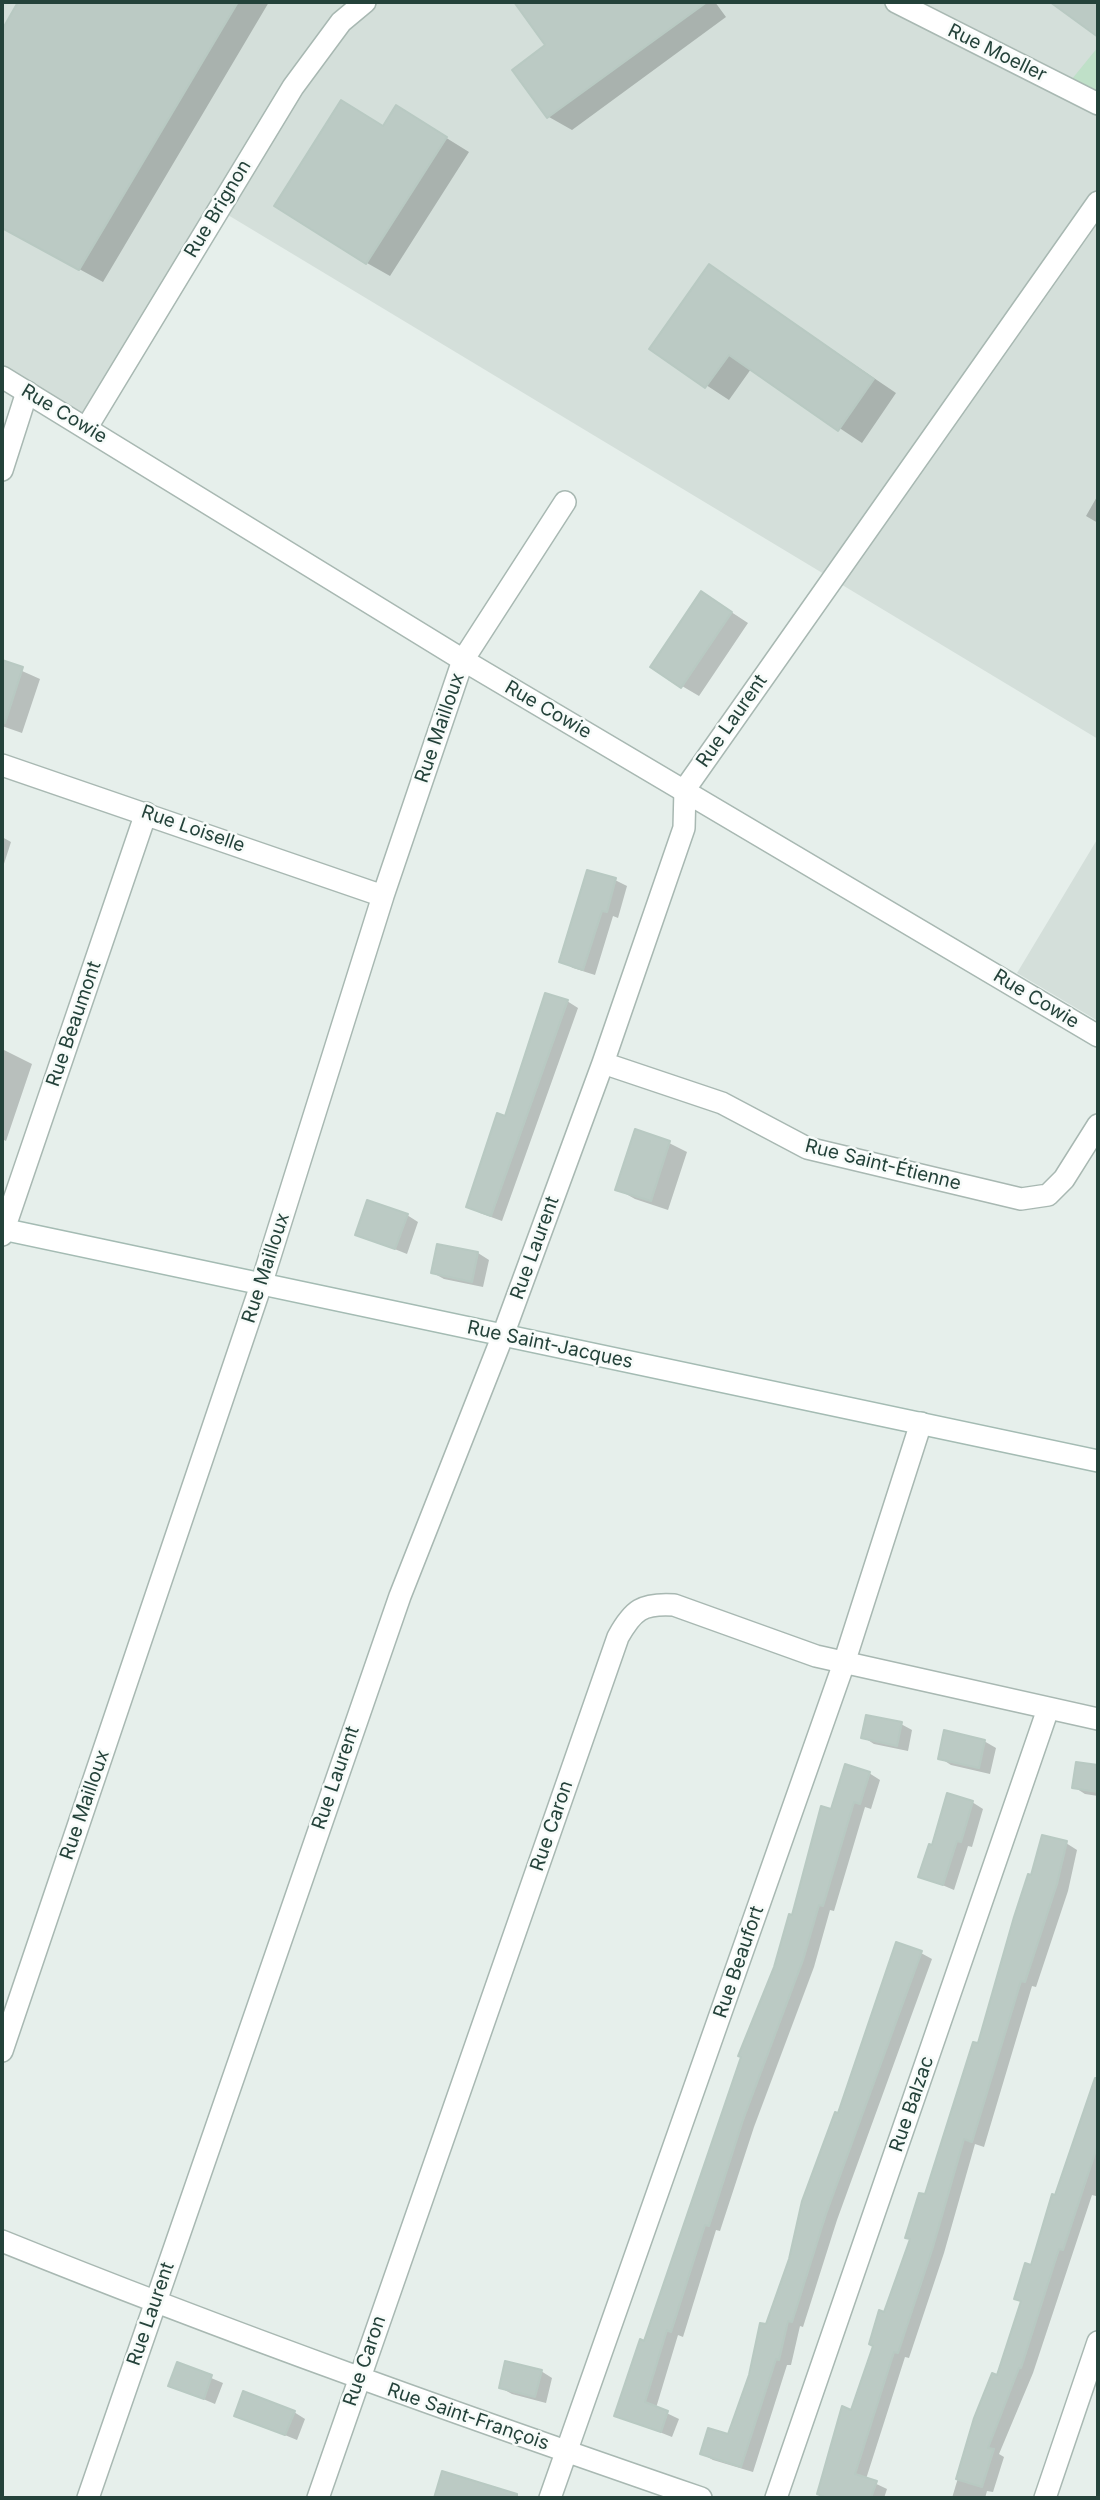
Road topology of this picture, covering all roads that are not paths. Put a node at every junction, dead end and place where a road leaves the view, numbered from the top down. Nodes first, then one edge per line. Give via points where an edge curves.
1 (365, 2) edge
2 (896, 2) edge
3 (1098, 104) edge
4 (1098, 202) edge
5 (2, 377) edge
6 (27, 392) junction
7 (87, 427) junction
8 (2, 470) edge
9 (565, 502) dead end
10 (463, 660) junction
11 (2, 765) edge
12 (685, 789) junction
13 (146, 813) junction
14 (383, 896) junction
15 (1098, 1036) edge
16 (603, 1063) junction
17 (1098, 1125) edge
18 (2, 1231) edge
19 (261, 1285) junction
20 (503, 1335) junction
21 (921, 1423) junction
22 (1098, 1461) edge
23 (844, 1663) junction
24 (1048, 1709) junction
25 (1098, 1719) edge
26 (2, 2051) edge
27 (2, 2241) edge
28 (155, 2303) junction
29 (1098, 2342) edge
30 (359, 2379) junction
31 (566, 2451) junction
32 (88, 2498) edge
33 (318, 2498) edge
34 (550, 2498) edge
35 (701, 2498) edge
36 (776, 2498) edge
37 (1045, 2498) edge

1 - 7 street, Rue Brignon via 341,22 293,87
2 - 3 street, Rue Moeller
4 - 12 street, Rue Laurent
5 - 6 street, Rue Cowie
6 - 7 street, Rue Cowie
6 - 8 street
7 - 10 street, Rue Cowie
9 - 10 street, Rue Mailloux
10 - 12 street, Rue Cowie
10 - 14 street, Rue Mailloux
11 - 13 street, Rue Loiselle
12 - 15 street, Rue Cowie
12 - 16 street, Rue Laurent via 684,828
13 - 14 street, Rue Loiselle
13 - 18 street, Rue Beaumont
14 - 19 street, Rue Mailloux
16 - 17 street, Rue Saint-Étienne via 722,1103 807,1148 1021,1199 1048,1195 1064,1180
16 - 20 street, Rue Laurent
18 - 19 street, Rue Saint-Jacques
19 - 20 street, Rue Saint-Jacques
19 - 26 street, Rue Mailloux
20 - 21 street, Rue Saint-Jacques
20 - 28 street, Rue Laurent via 400,1596
21 - 22 street, Rue Saint-Jacques
21 - 23 street, Rue Beaufort
23 - 24 street, Rue Caron
23 - 30 street, Rue Caron via 674,1605 652,1604 630,1616 618,1637
23 - 31 street, Rue Beaufort
24 - 25 street, Rue Caron
24 - 36 street, Rue Balzac
27 - 28 street, Rue Saint-François
28 - 30 street, Rue Saint-François
28 - 32 street, Rue Laurent
29 - 37 street
30 - 31 street, Rue Saint-François
30 - 33 street, Rue Caron
31 - 34 street, Rue Beaufort
31 - 35 street, Rue Saint-François

